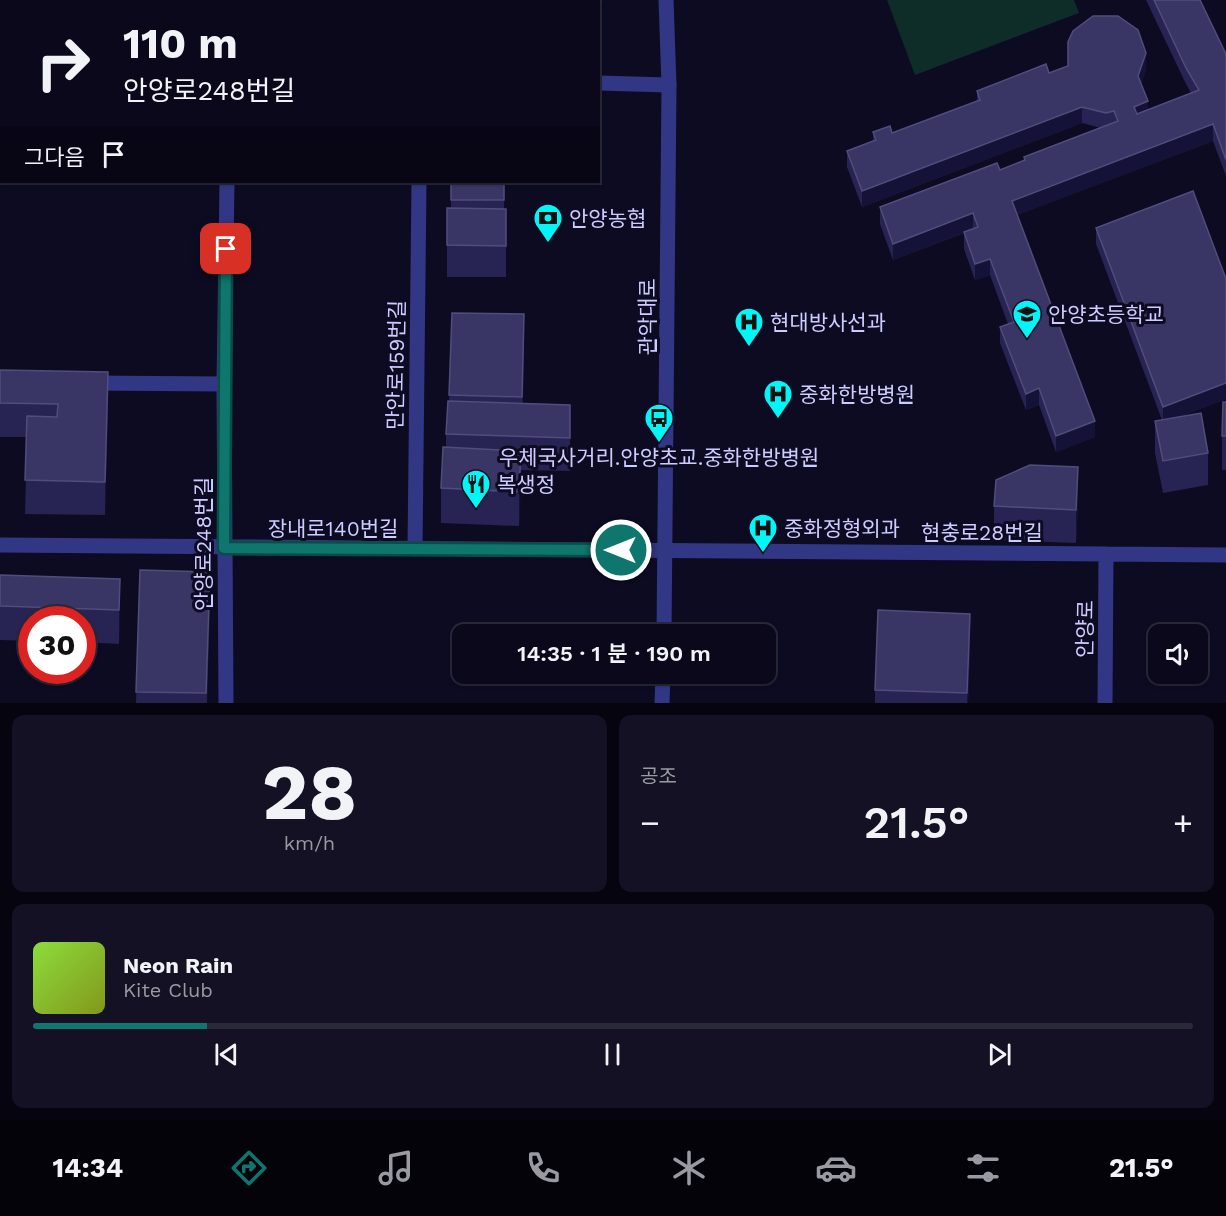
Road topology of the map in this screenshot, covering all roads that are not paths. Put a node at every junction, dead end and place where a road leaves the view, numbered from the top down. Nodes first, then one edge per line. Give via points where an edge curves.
1 (666, 0) edge
2 (600, 83) edge
3 (669, 85) junction
4 (227, 183) edge
5 (419, 183) edge
6 (71, 383) edge
7 (224, 384) junction
8 (0, 545) edge
9 (224, 548) junction
10 (415, 549) junction
11 (667, 551) junction
12 (1106, 554) junction
13 (1226, 555) edge
14 (664, 624) edge
15 (663, 684) edge
16 (226, 703) edge
17 (662, 703) edge
18 (1105, 703) edge

1 - 3 street, 관악대로
2 - 3 street
3 - 11 street, 관악대로
4 - 7 street, 안양로248번길
5 - 10 street, 만안로159번길
6 - 7 street
7 - 9 street, 안양로248번길
8 - 9 street, 장내로140번길
9 - 10 street, 장내로140번길
9 - 16 street, 안양로248번길
10 - 11 street, 장내로140번길
11 - 12 street, 현충로28번길
11 - 14 street, 관악대로
12 - 13 street, 현충로28번길
12 - 18 street, 안양로
15 - 17 street

